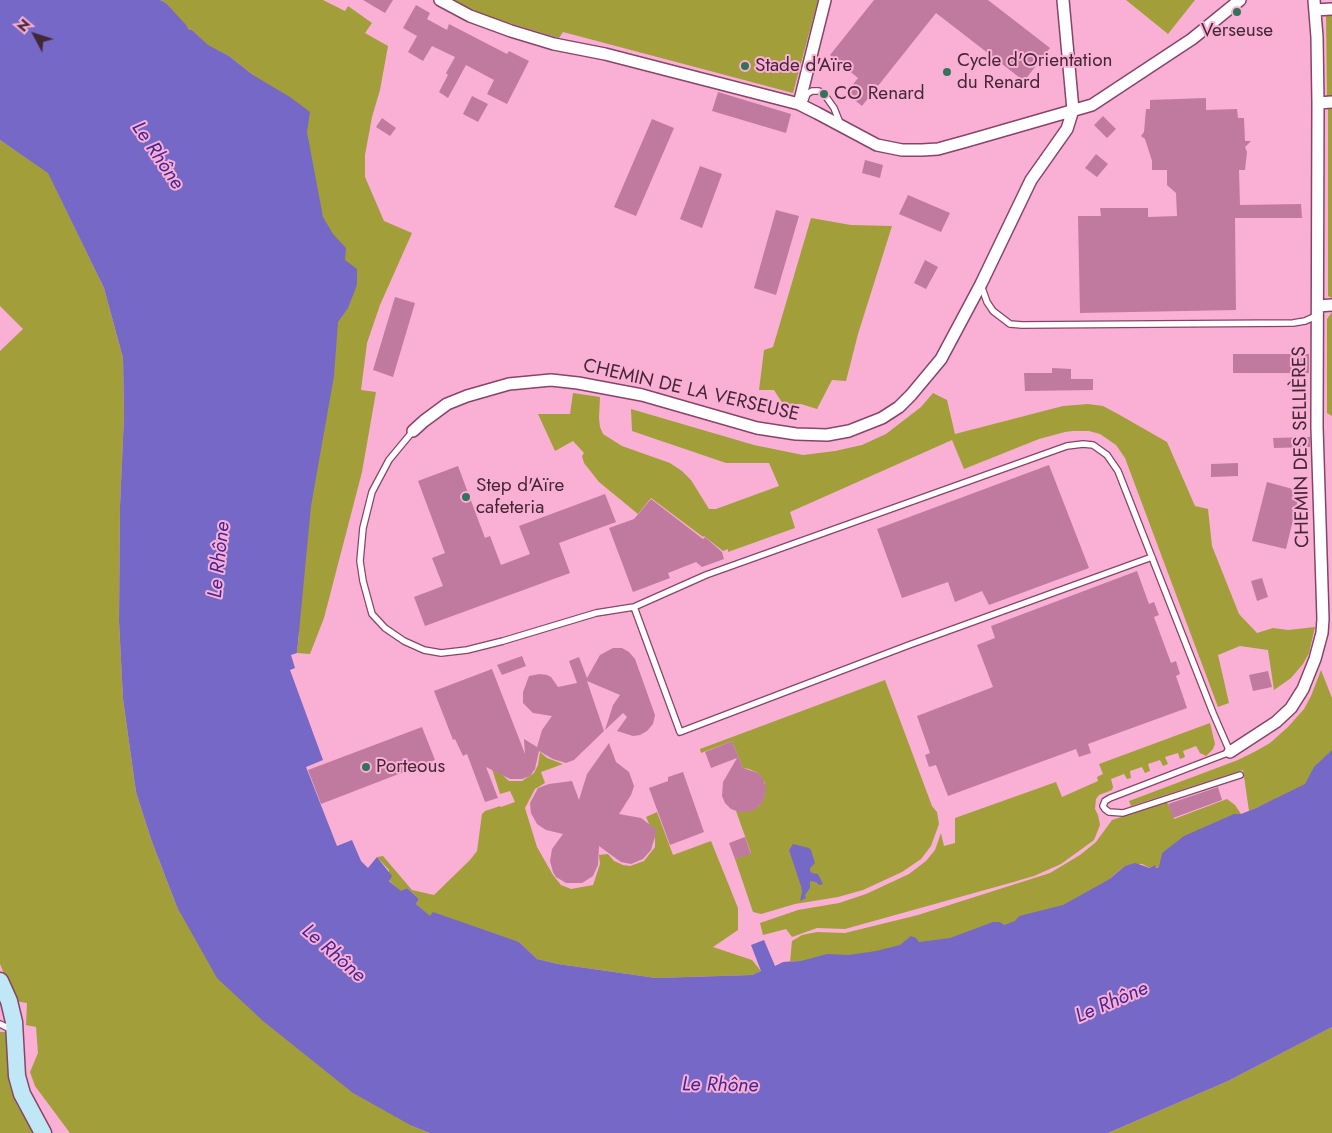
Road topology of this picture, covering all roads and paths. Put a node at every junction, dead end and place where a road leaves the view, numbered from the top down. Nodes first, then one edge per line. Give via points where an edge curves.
1 (440, 0) edge
2 (825, 0) edge
3 (1063, 0) edge
4 (1240, 0) edge
5 (1314, 5) edge
6 (1332, 9) edge
7 (1332, 102) edge
8 (1318, 103) junction
9 (802, 106) junction
10 (1073, 110) junction
11 (841, 126) junction
12 (981, 284) junction
13 (1332, 305) edge
14 (1318, 310) junction
15 (413, 431) joint
16 (1152, 557) junction
17 (634, 607) junction
18 (1230, 752) junction
19 (1240, 775) dead end
20 (0, 982) edge
21 (7, 1028) edge
22 (43, 1133) edge

1 - 9 street via 487,23 554,44 605,54
2 - 9 street
3 - 10 street
4 - 10 street via 1140,75 1092,106
5 - 6 street
5 - 8 street, CHEMIN DES SELLIÈRES via 1318,37
7 - 8 street
8 - 14 street, CHEMIN DES SELLIÈRES
9 - 11 street
9 - 11 lane via 807,94 819,91 830,100
10 - 11 street via 938,149 902,150 877,145
10 - 12 street, CHEMIN DE LA VERSEUSE via 1067,129 1027,188
12 - 14 lane via 993,311 1010,324 1022,326 1293,323 1305,321
12 - 15 street, CHEMIN DE LA VERSEUSE via 940,359 911,395 882,418 849,431 810,435 756,428 642,396 550,380 509,384 467,396 447,404
13 - 14 street
14 - 18 street, CHEMIN DES SELLIÈRES via 1322,634 1303,689 1291,708 1276,722
15 - 17 lane, CHEMIN DE LA VERSEUSE via 378,478 362,528 360,561 363,581 372,614 385,628 404,642 441,653 503,641 596,613
16 - 17 lane, CHEMIN DE LA VERSEUSE via 1118,471 1107,455 1093,445 1082,444 1067,446 716,572
16 - 17 lane via 680,732
16 - 18 lane, CHEMIN DE LA VERSEUSE
18 - 19 lane via 1110,798 1103,806 1108,812 1123,813
20 - 21 street via 8,1009
21 - 22 street via 25,1100

